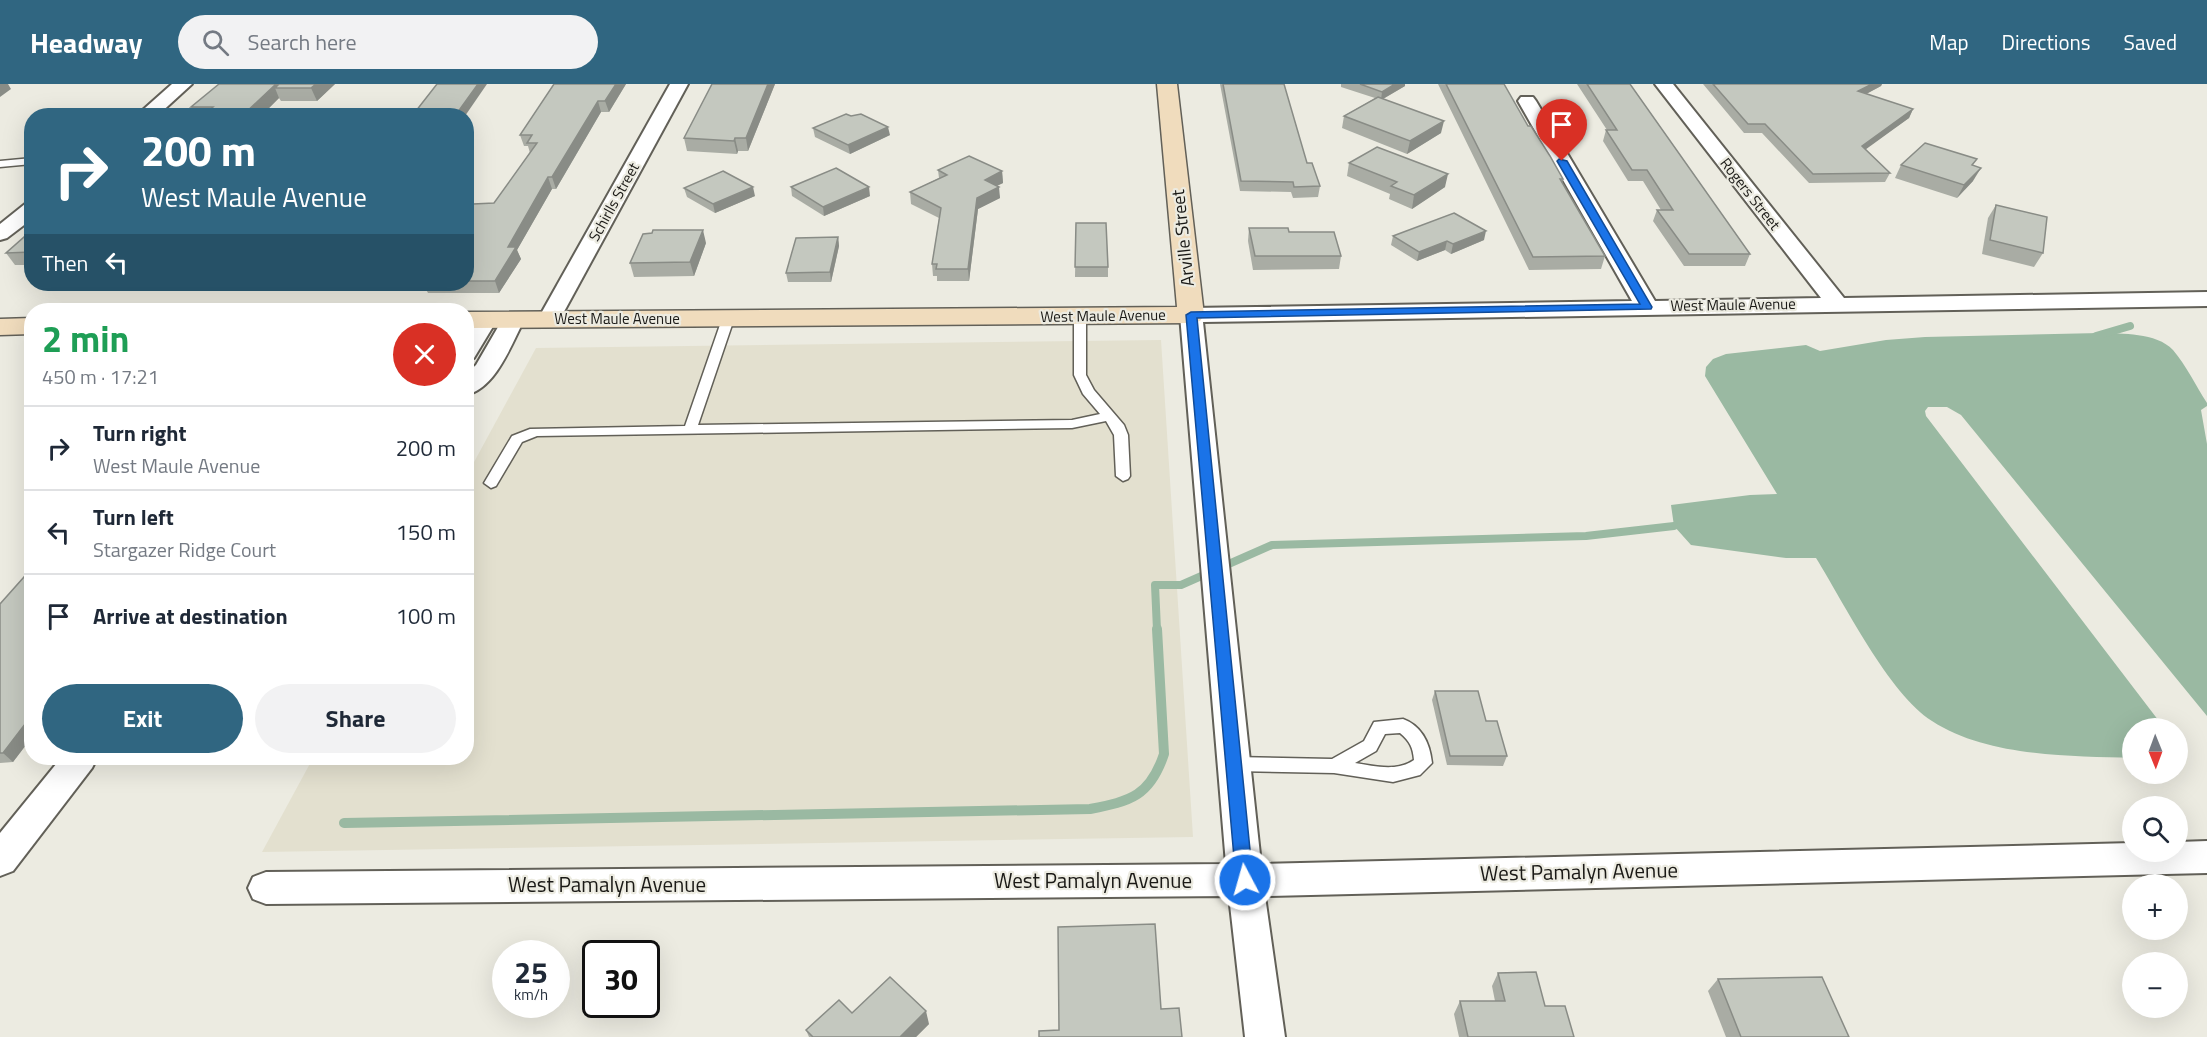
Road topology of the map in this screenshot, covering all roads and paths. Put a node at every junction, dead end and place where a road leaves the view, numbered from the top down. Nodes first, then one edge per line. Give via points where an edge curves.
1 (183, 84) edge
2 (679, 84) edge
3 (1167, 84) edge
4 (1664, 84) edge
5 (1527, 101) dead end
6 (154, 108) edge
7 (24, 161) edge
8 (0, 164) edge
9 (24, 214) edge
10 (0, 234) edge
11 (2207, 299) edge
12 (1837, 304) junction
13 (1647, 307) junction
14 (1191, 315) junction
15 (1080, 317) junction
16 (549, 319) junction
17 (728, 319) junction
18 (476, 320) edge
19 (513, 320) junction
20 (0, 327) edge
21 (24, 327) edge
22 (474, 380) edge
23 (1109, 415) junction
24 (690, 430) junction
25 (1123, 476) dead end
26 (491, 483) dead end
27 (1234, 764) junction
28 (74, 765) edge
29 (1334, 766) junction
30 (7, 843) edge
31 (2207, 856) edge
32 (1245, 880) junction
33 (266, 888) dead end
34 (1265, 1037) edge

1 - 6 street
2 - 16 street, Schirlls Street
3 - 14 street, Arville Street
4 - 12 street, Rogers Street
5 - 13 street
7 - 8 lane
9 - 10 street
11 - 12 street, West Maule Avenue
12 - 13 street, West Maule Avenue
13 - 14 street, West Maule Avenue
14 - 15 street, West Maule Avenue
14 - 27 street, Arville Street
15 - 17 street, West Maule Avenue
15 - 23 lane via 1080,375
16 - 17 street, West Maule Avenue
16 - 19 street, West Maule Avenue
17 - 24 lane
18 - 19 street, West Maule Avenue
19 - 22 street via 486,369
20 - 21 street
23 - 24 lane via 1072,424
23 - 25 lane via 1121,435
24 - 26 lane via 529,434 517,439
27 - 29 lane
27 - 32 street, Arville Street
28 - 30 street
29 - 29 lane via 1370,746 1380,728 1403,726 1422,747 1423,763 1416,770 1394,775
31 - 32 street, West Pamalyn Avenue
32 - 33 street, West Pamalyn Avenue
32 - 34 street, Arville Street

